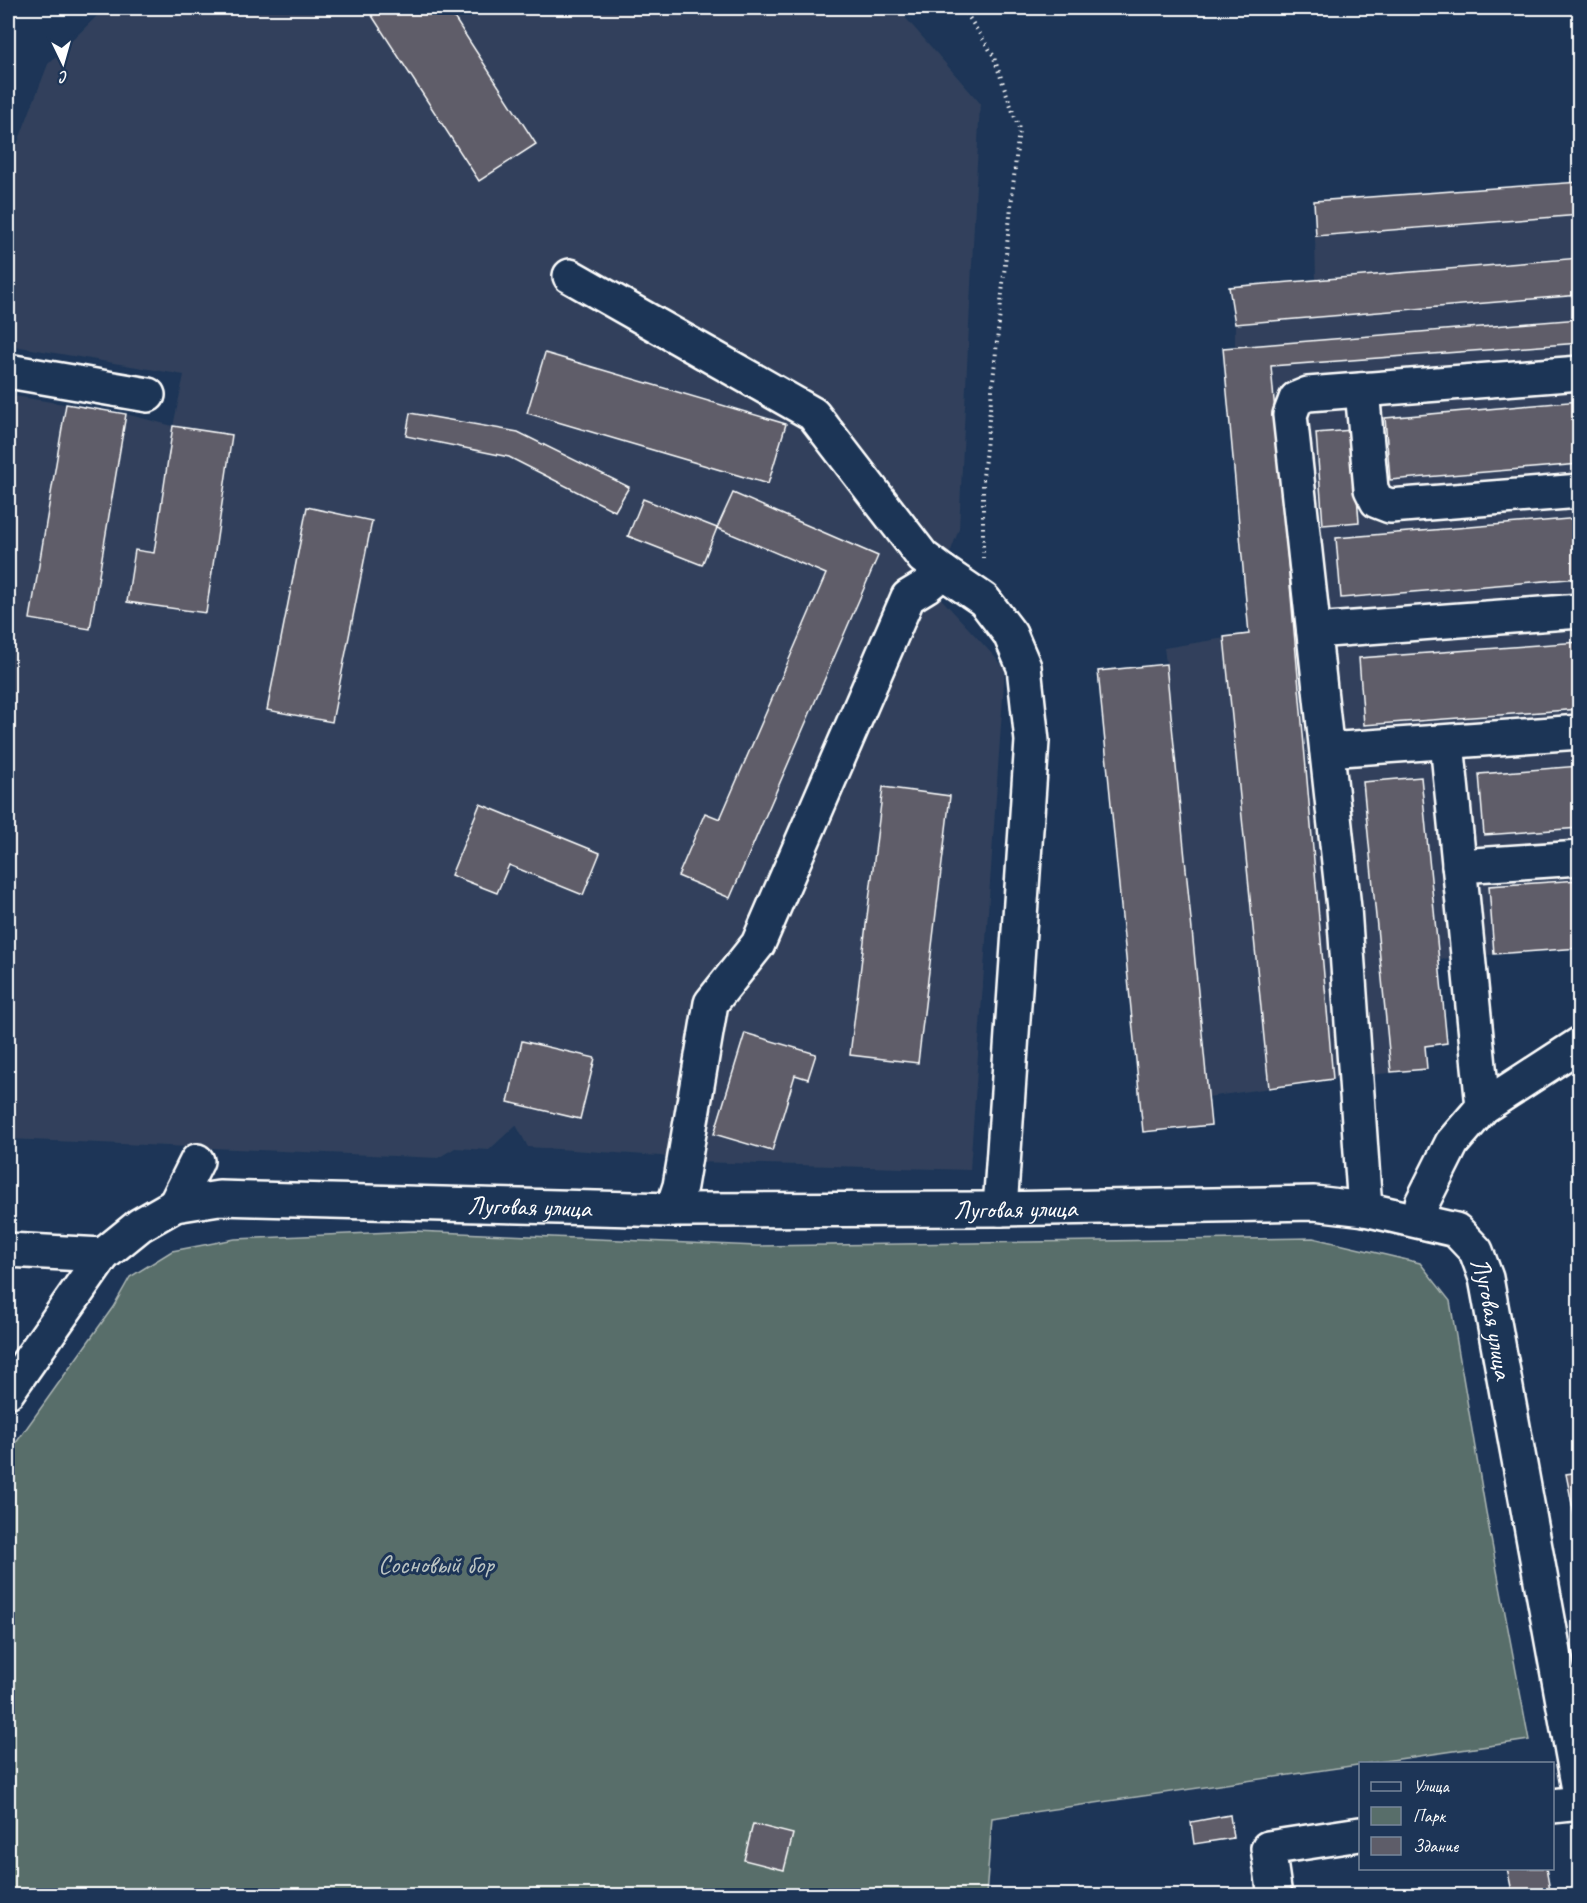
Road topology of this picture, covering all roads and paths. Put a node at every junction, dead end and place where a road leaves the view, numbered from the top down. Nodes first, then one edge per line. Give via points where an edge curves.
1 (963, 8) edge
2 (570, 276) dead end
3 (8, 371) edge
4 (1580, 373) edge
5 (1362, 390) junction
6 (148, 395) dead end
7 (1580, 491) edge
8 (943, 572) junction
9 (984, 600) junction
10 (1580, 611) edge
11 (1314, 630) junction
12 (1580, 732) edge
13 (1446, 742) junction
14 (1327, 750) junction
15 (1580, 858) edge
16 (1459, 866) junction
17 (1580, 1044) edge
18 (1483, 1107) junction
19 (198, 1161) dead end
20 (175, 1205) junction
21 (1000, 1209) junction
22 (1365, 1209) junction
23 (672, 1210) junction
24 (1420, 1221) junction
25 (13, 1246) edge
26 (103, 1255) junction
27 (8, 1391) edge
28 (1580, 1795) edge
29 (1580, 1803) edge
30 (1554, 1806) edge
31 (1359, 1834) edge
32 (1275, 1896) edge

1 - 9 path via 993,55 1019,129 983,477
2 - 8 street via 813,414 923,557
3 - 6 street
4 - 5 street
5 - 7 street via 1371,489 1377,501 1390,506
5 - 11 street via 1308,394 1296,399 1290,415
8 - 9 street
8 - 23 street via 908,597 759,944 711,1003 680,1186
9 - 21 street via 1010,634 1024,667 1032,741
10 - 11 street
11 - 14 street
12 - 13 street
13 - 14 street
13 - 16 street
14 - 22 street via 1344,908
15 - 16 street
16 - 18 street
17 - 18 street
18 - 24 street via 1452,1143 1422,1203
19 - 20 street
20 - 23 street, Луговая улица via 219,1198
20 - 26 street, Луговая улица via 140,1225
21 - 22 street, Луговая улица via 1314,1203
21 - 23 street, Луговая улица
22 - 24 street, Луговая улица
24 - 28 street, Луговая улица via 1456,1230 1476,1251 1486,1278
25 - 26 street
26 - 27 street, Луговая улица
29 - 30 street
31 - 32 street via 1268,1848

